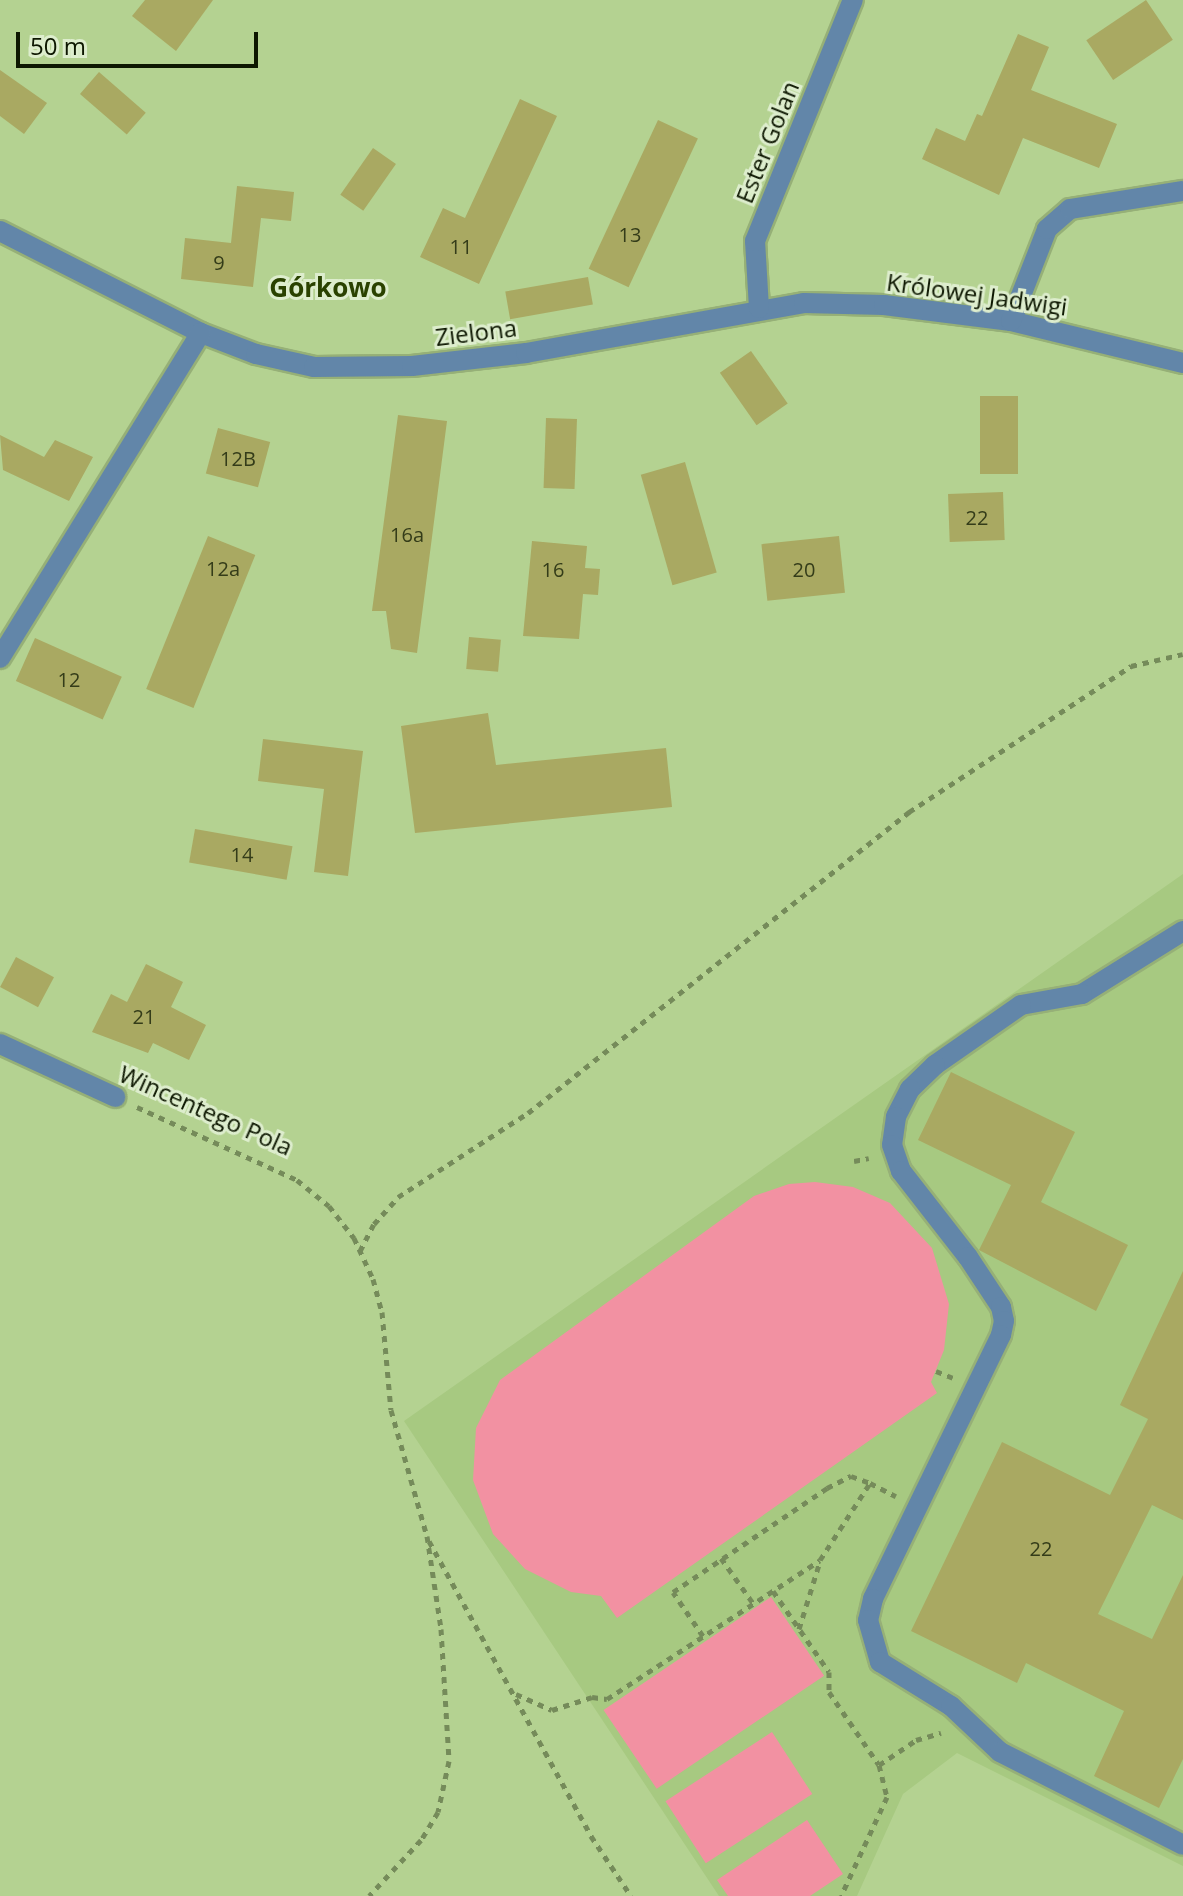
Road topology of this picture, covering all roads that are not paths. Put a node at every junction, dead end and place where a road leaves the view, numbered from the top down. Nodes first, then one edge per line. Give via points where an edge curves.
1 (853, 0) edge
2 (1183, 191) edge
3 (0, 231) edge
4 (759, 308) junction
5 (1011, 321) junction
6 (201, 333) junction
7 (1183, 363) edge
8 (0, 658) edge
9 (1183, 931) edge
10 (0, 1044) edge
11 (115, 1097) road end
12 (1183, 1845) edge

1 - 4 street, Ester Golan via 755,241
2 - 5 street via 1070,209 1047,229
3 - 6 street, Zielona
4 - 5 street, Królowej Jadwigi via 884,305
4 - 6 street, Zielona via 526,353 412,366 314,367 256,354
5 - 7 street, Królowej Jadwigi
6 - 8 street
9 - 12 street via 1082,994 1021,1005 935,1065 910,1089 896,1117 892,1145 901,1171 968,1257 1001,1307 1004,1321 873,1599 869,1633 880,1662 973,1726 1000,1752
10 - 11 street, Wincentego Pola

